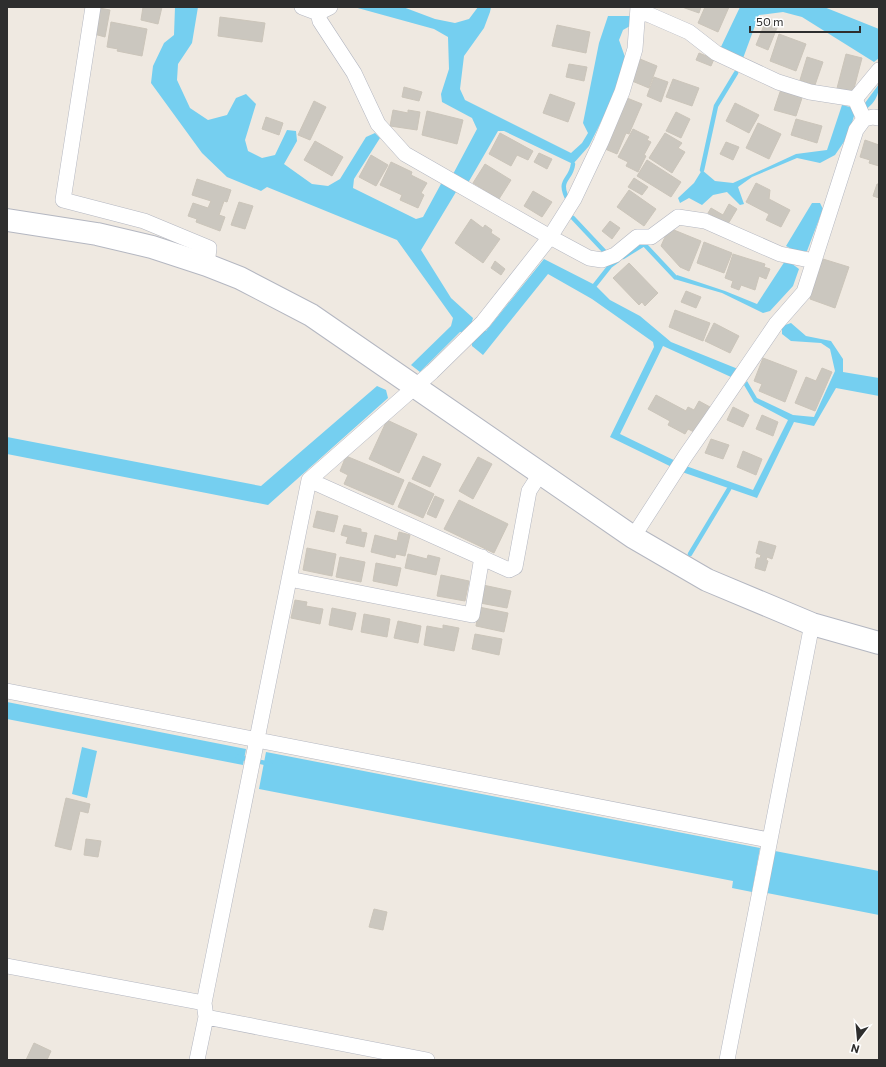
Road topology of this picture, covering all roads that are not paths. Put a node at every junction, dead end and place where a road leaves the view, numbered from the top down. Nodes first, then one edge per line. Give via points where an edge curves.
1 (93, 7) edge
2 (302, 7) edge
3 (638, 9) edge
4 (324, 10) edge
5 (879, 70) edge
6 (860, 110) junction
7 (879, 118) edge
8 (7, 220) edge
9 (550, 237) junction
10 (814, 261) junction
11 (208, 265) junction
12 (415, 387) junction
13 (540, 474) junction
14 (309, 480) junction
15 (633, 537) junction
16 (482, 558) junction
17 (289, 579) junction
18 (812, 624) junction
19 (879, 643) edge
20 (7, 691) edge
21 (256, 740) junction
22 (770, 840) junction
23 (7, 966) edge
24 (205, 1010) junction
25 (197, 1060) edge
26 (427, 1060) edge
27 (727, 1060) edge

1 - 11 street via 63,200 144,221 209,248
2 - 4 street
3 - 6 street via 689,32 716,53 778,82
3 - 9 street via 635,49 622,92 574,199
4 - 9 street via 320,21 354,73 378,124 405,154
5 - 6 street
6 - 7 street
6 - 10 street via 856,130
8 - 11 street via 97,234 152,247
9 - 10 street via 590,258 602,260 615,255 637,237 651,236 678,217 705,222 780,254
9 - 12 street via 483,322
10 - 15 street via 804,292 776,324
11 - 12 street via 240,278 311,315
12 - 13 street
12 - 14 street
13 - 15 street
13 - 16 street via 529,492 515,567 509,570
14 - 16 street
14 - 17 street
15 - 18 street via 707,580
16 - 17 street via 472,615
17 - 21 street
18 - 19 street
18 - 22 street
20 - 21 street
21 - 22 street
21 - 24 street
22 - 27 street
23 - 24 street
24 - 25 street
24 - 26 street

